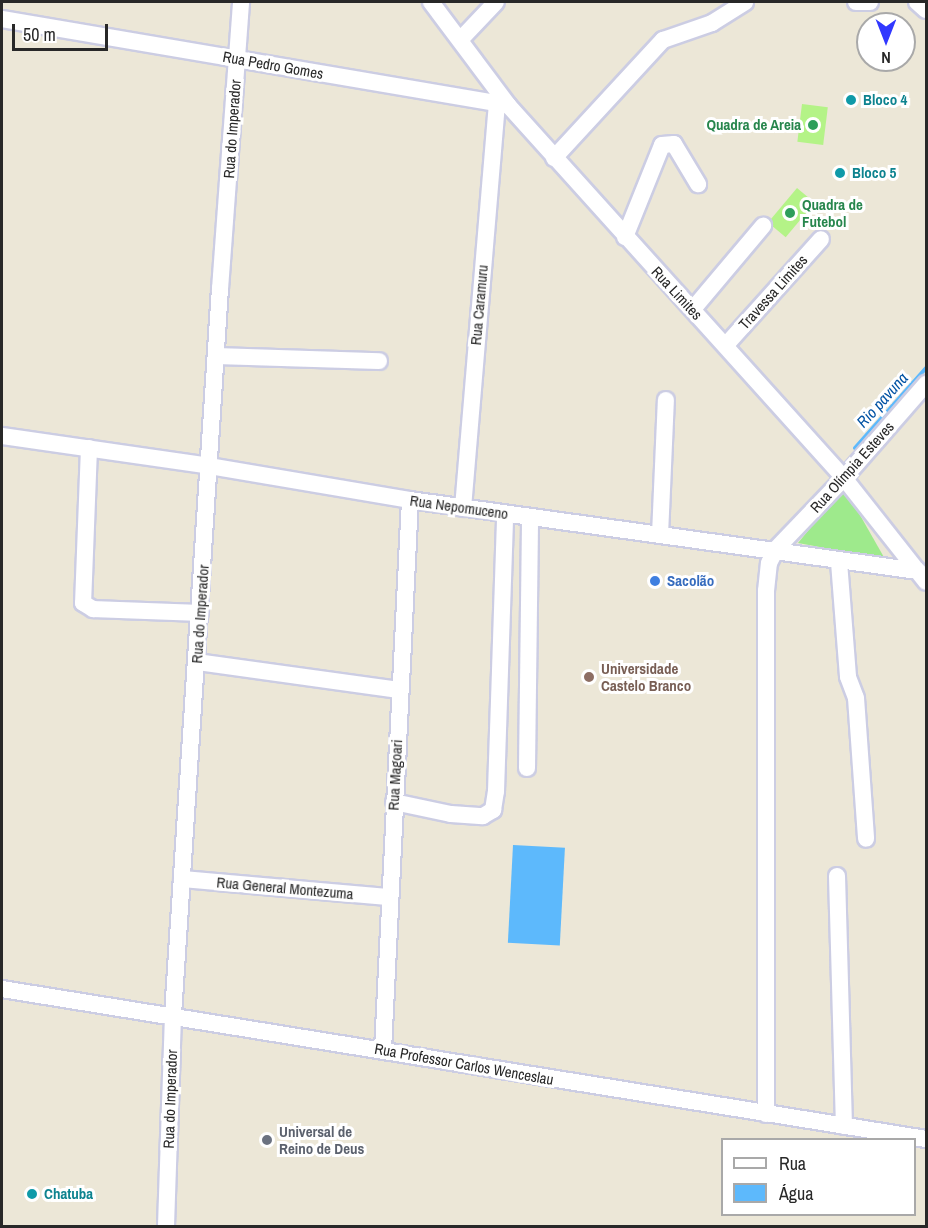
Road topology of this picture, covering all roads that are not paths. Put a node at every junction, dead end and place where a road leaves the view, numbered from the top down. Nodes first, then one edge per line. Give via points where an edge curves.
1 (3, 2) edge
2 (241, 2) edge
3 (431, 2) edge
4 (496, 2) edge
5 (745, 2) edge
6 (856, 2) edge
7 (870, 2) edge
8 (917, 2) edge
9 (927, 10) edge
10 (2, 11) edge
11 (2, 19) edge
12 (460, 40) junction
13 (238, 59) junction
14 (503, 104) junction
15 (554, 158) junction
16 (698, 184) dead end
17 (763, 226) dead end
18 (626, 237) junction
19 (821, 239) dead end
20 (693, 309) junction
21 (726, 345) junction
22 (216, 356) junction
23 (379, 361) dead end
24 (927, 384) edge
25 (666, 400) dead end
26 (2, 436) edge
27 (89, 448) junction
28 (209, 466) junction
29 (844, 478) junction
30 (410, 500) junction
31 (463, 508) junction
32 (505, 514) junction
33 (535, 518) junction
34 (660, 535) junction
35 (776, 549) junction
36 (839, 562) junction
37 (922, 577) edge
38 (200, 613) junction
39 (197, 662) junction
40 (400, 690) junction
41 (527, 768) dead end
42 (394, 801) junction
43 (866, 839) dead end
44 (837, 876) dead end
45 (182, 879) junction
46 (388, 897) junction
47 (2, 989) edge
48 (173, 1015) junction
49 (383, 1050) junction
50 (766, 1114) junction
51 (844, 1126) junction
52 (927, 1138) edge
53 (166, 1227) edge

1 - 10 street
2 - 13 street, Rua do Imperador
3 - 12 street, Rua Limites
4 - 12 street
5 - 15 street via 712,23 672,36 655,48
6 - 7 street
8 - 9 street
11 - 13 street, Rua Pedro Gomes
12 - 14 street, Rua Limites
13 - 14 street, Rua Pedro Gomes
13 - 22 street, Rua do Imperador
14 - 15 street, Rua Limites
14 - 31 street, Rua Caramuru
15 - 18 street, Rua Limites
16 - 18 street via 674,144 662,145
17 - 20 street
18 - 20 street, Rua Limites
19 - 21 street, Travessa Limites
20 - 21 street, Rua Limites
21 - 29 street, Rua Limites
22 - 23 street
22 - 28 street, Rua do Imperador
24 - 29 street, Rua Olímpia Esteves
25 - 34 street
26 - 27 street, Rua Nepomuceno
27 - 28 street, Rua Nepomuceno
27 - 38 street via 83,603 93,609
28 - 30 street, Rua Nepomuceno
28 - 38 street, Rua do Imperador
29 - 35 street, Rua Olímpia Esteves
29 - 37 street, Rua Limites
30 - 31 street, Rua Nepomuceno
30 - 40 street, Rua Magoari
31 - 32 street, Rua Nepomuceno
32 - 33 street, Rua Nepomuceno
32 - 42 street via 493,810 483,816 451,814
33 - 34 street, Rua Nepomuceno
33 - 41 street
34 - 35 street, Rua Nepomuceno
35 - 36 street, Rua Nepomuceno
35 - 50 street via 769,563 766,591
36 - 37 street, Rua Nepomuceno
36 - 43 street via 848,676 856,698
38 - 39 street, Rua do Imperador
39 - 40 street
39 - 45 street, Rua do Imperador
40 - 42 street, Rua Magoari
42 - 46 street, Rua Magoari
44 - 51 street
45 - 46 street, Rua General Montezuma
45 - 48 street, Rua do Imperador
46 - 49 street, Rua Magoari
47 - 48 street, Rua Professor Carlos Wenceslau
48 - 49 street, Rua Professor Carlos Wenceslau
48 - 53 street, Rua do Imperador
49 - 50 street, Rua Professor Carlos Wenceslau
50 - 51 street, Rua Professor Carlos Wenceslau
51 - 52 street, Rua Professor Carlos Wenceslau

